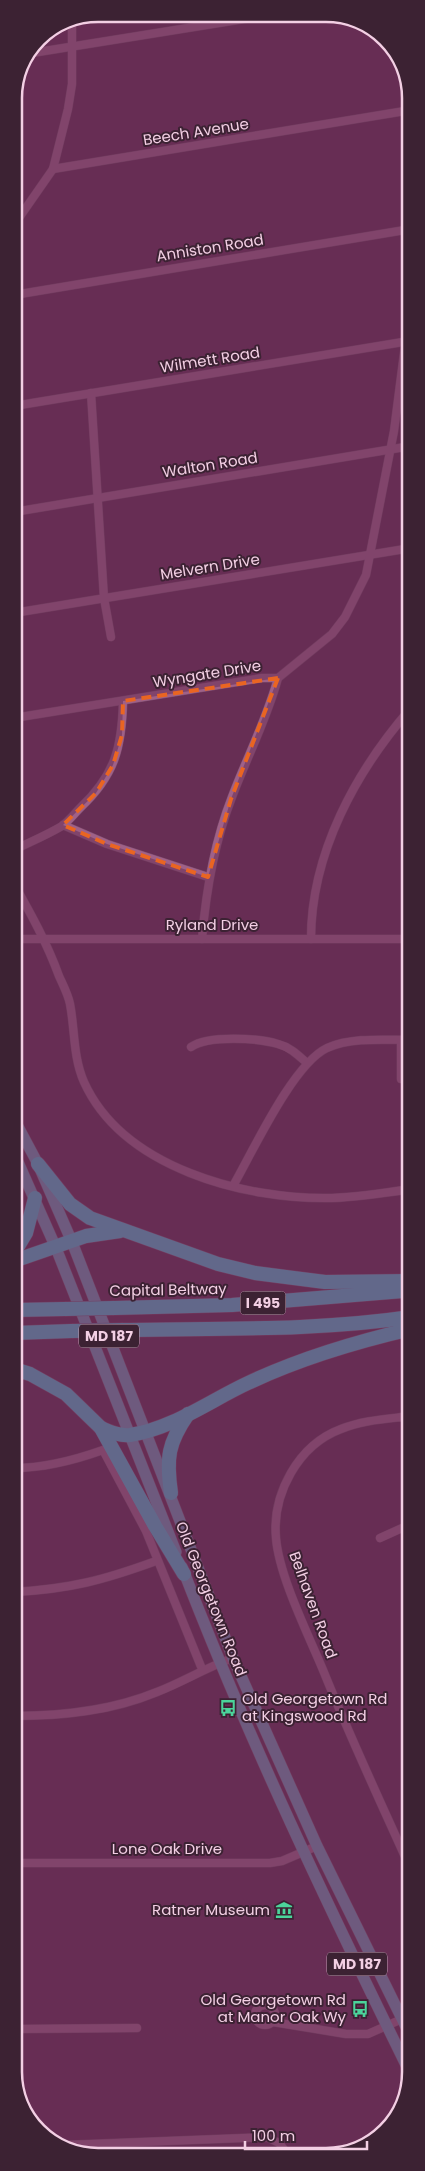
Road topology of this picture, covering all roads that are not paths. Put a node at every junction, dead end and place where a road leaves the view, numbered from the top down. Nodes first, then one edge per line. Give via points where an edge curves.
1 (226, 22) edge
2 (72, 27) edge
3 (73, 47) junction
4 (38, 52) edge
5 (402, 111) edge
6 (53, 169) junction
7 (23, 212) edge
8 (402, 230) edge
9 (23, 294) edge
10 (402, 342) edge
11 (402, 377) edge
12 (91, 393) junction
13 (23, 405) edge
14 (402, 448) edge
15 (390, 450) junction
16 (96, 498) junction
17 (23, 510) edge
18 (402, 550) edge
19 (369, 555) junction
20 (104, 598) junction
21 (23, 612) edge
22 (111, 637) dead end
23 (278, 678) junction
24 (123, 701) junction
25 (23, 717) edge
26 (402, 719) edge
27 (63, 825) junction
28 (23, 846) edge
29 (208, 877) junction
30 (23, 899) edge
31 (23, 939) edge
32 (202, 939) junction
33 (311, 939) junction
34 (402, 939) edge
35 (46, 940) junction
36 (401, 1040) joint
37 (191, 1047) dead end
38 (307, 1063) junction
39 (401, 1079) dead end
40 (22, 1135) edge
41 (38, 1164) junction
42 (22, 1171) edge
43 (233, 1186) junction
44 (402, 1190) edge
45 (35, 1198) junction
46 (123, 1230) junction
47 (22, 1239) edge
48 (72, 1242) junction
49 (56, 1248) junction
50 (22, 1258) edge
51 (402, 1282) edge
52 (402, 1290) edge
53 (22, 1310) edge
54 (402, 1317) edge
55 (402, 1331) edge
56 (22, 1332) edge
57 (22, 1372) edge
58 (188, 1414) junction
59 (402, 1417) edge
60 (101, 1428) junction
61 (146, 1431) junction
62 (130, 1435) junction
63 (22, 1468) edge
64 (170, 1493) junction
65 (402, 1528) edge
66 (380, 1538) dead end
67 (156, 1561) junction
68 (184, 1574) junction
69 (22, 1592) edge
70 (233, 1658) junction
71 (220, 1662) junction
72 (202, 1670) junction
73 (22, 1716) edge
74 (317, 1846) junction
75 (402, 1849) edge
76 (303, 1853) junction
77 (22, 1863) edge
78 (402, 2008) edge
79 (402, 2019) edge
80 (273, 2022) dead end
81 (387, 2025) junction
82 (22, 2028) edge
83 (137, 2028) dead end
84 (402, 2056) edge
85 (79, 2145) edge
86 (283, 2148) edge

1 - 3 street
2 - 3 street
3 - 4 street
3 - 6 street via 68,109
5 - 6 street, Beech Avenue
6 - 7 street
8 - 9 street, Anniston Road
10 - 12 street, Wilmett Road
11 - 15 street, Wyngate Drive
12 - 13 street, Wilmett Road
12 - 16 street
14 - 15 street, Walton Road
15 - 16 street, Walton Road
15 - 19 street, Wyngate Drive
16 - 17 street, Walton Road
16 - 20 street
18 - 19 street, Melvern Drive
19 - 20 street, Melvern Drive
19 - 23 street, Wyngate Drive via 366,575 345,617 326,639
20 - 21 street, Melvern Drive
20 - 22 street
23 - 24 street, Wyngate Drive
23 - 29 street via 271,704 231,799
24 - 25 street, Wyngate Drive
24 - 27 street via 122,735 113,766 96,793
26 - 33 street via 370,760 346,802 319,877
27 - 28 street
27 - 29 street via 106,844
29 - 32 street
30 - 35 street
31 - 35 street, Ryland Drive
32 - 33 street, Ryland Drive
32 - 35 street, Ryland Drive
33 - 34 street, Ryland Drive
35 - 43 street via 70,1003 76,1055 84,1081 100,1110 120,1133 157,1159
36 - 38 street via 348,1041 328,1048
36 - 39 street
37 - 38 street via 207,1040 264,1041 292,1050
38 - 43 street via 293,1081
40 - 41 main road, Old Georgetown Road / MD 187
41 - 46 highway via 73,1206 90,1218
41 - 48 main road, Old Georgetown Road / MD 187
42 - 45 main road, Old Georgetown Road / MD 187
43 - 44 street via 269,1193 330,1198
45 - 47 highway
45 - 49 main road, Old Georgetown Road / MD 187
46 - 48 highway via 101,1232
46 - 51 highway via 218,1264 255,1273 324,1282
48 - 49 highway
48 - 61 main road, Old Georgetown Road / MD 187
49 - 50 highway
49 - 62 main road, Old Georgetown Road / MD 187
52 - 53 highway, Capital Beltway / I 495, bridge via 282,1302
54 - 56 highway, I 495, bridge via 286,1327
55 - 58 highway via 312,1356 247,1383
57 - 60 highway via 66,1394
58 - 61 highway
58 - 64 highway via 174,1435 168,1454
59 - 75 street, Belhaven Road via 363,1421 339,1429 302,1456 280,1495 276,1515 276,1538 295,1603
60 - 62 highway via 115,1434
60 - 68 highway
61 - 62 highway
61 - 64 main road, Old Georgetown Road / MD 187
62 - 68 main road, Old Georgetown Road / MD 187
63 - 67 street via 80,1458 103,1450 146,1531
64 - 70 main road, Old Georgetown Road / MD 187
65 - 66 street
67 - 69 street via 104,1580 56,1590
67 - 72 street
68 - 71 main road, Old Georgetown Road / MD 187
70 - 71 street
70 - 74 main road, Old Georgetown Road / MD 187
71 - 72 street
71 - 76 main road, Old Georgetown Road / MD 187
72 - 73 street via 157,1692 103,1709 56,1716
74 - 76 street, Lone Oak Drive
74 - 78 main road, Old Georgetown Road / MD 187
76 - 77 street, Lone Oak Drive via 270,1863
76 - 81 main road, Old Georgetown Road / MD 187
79 - 81 street
80 - 81 street via 346,2034 368,2034
81 - 84 main road, Old Georgetown Road / MD 187
82 - 83 street
85 - 86 street via 267,2137

